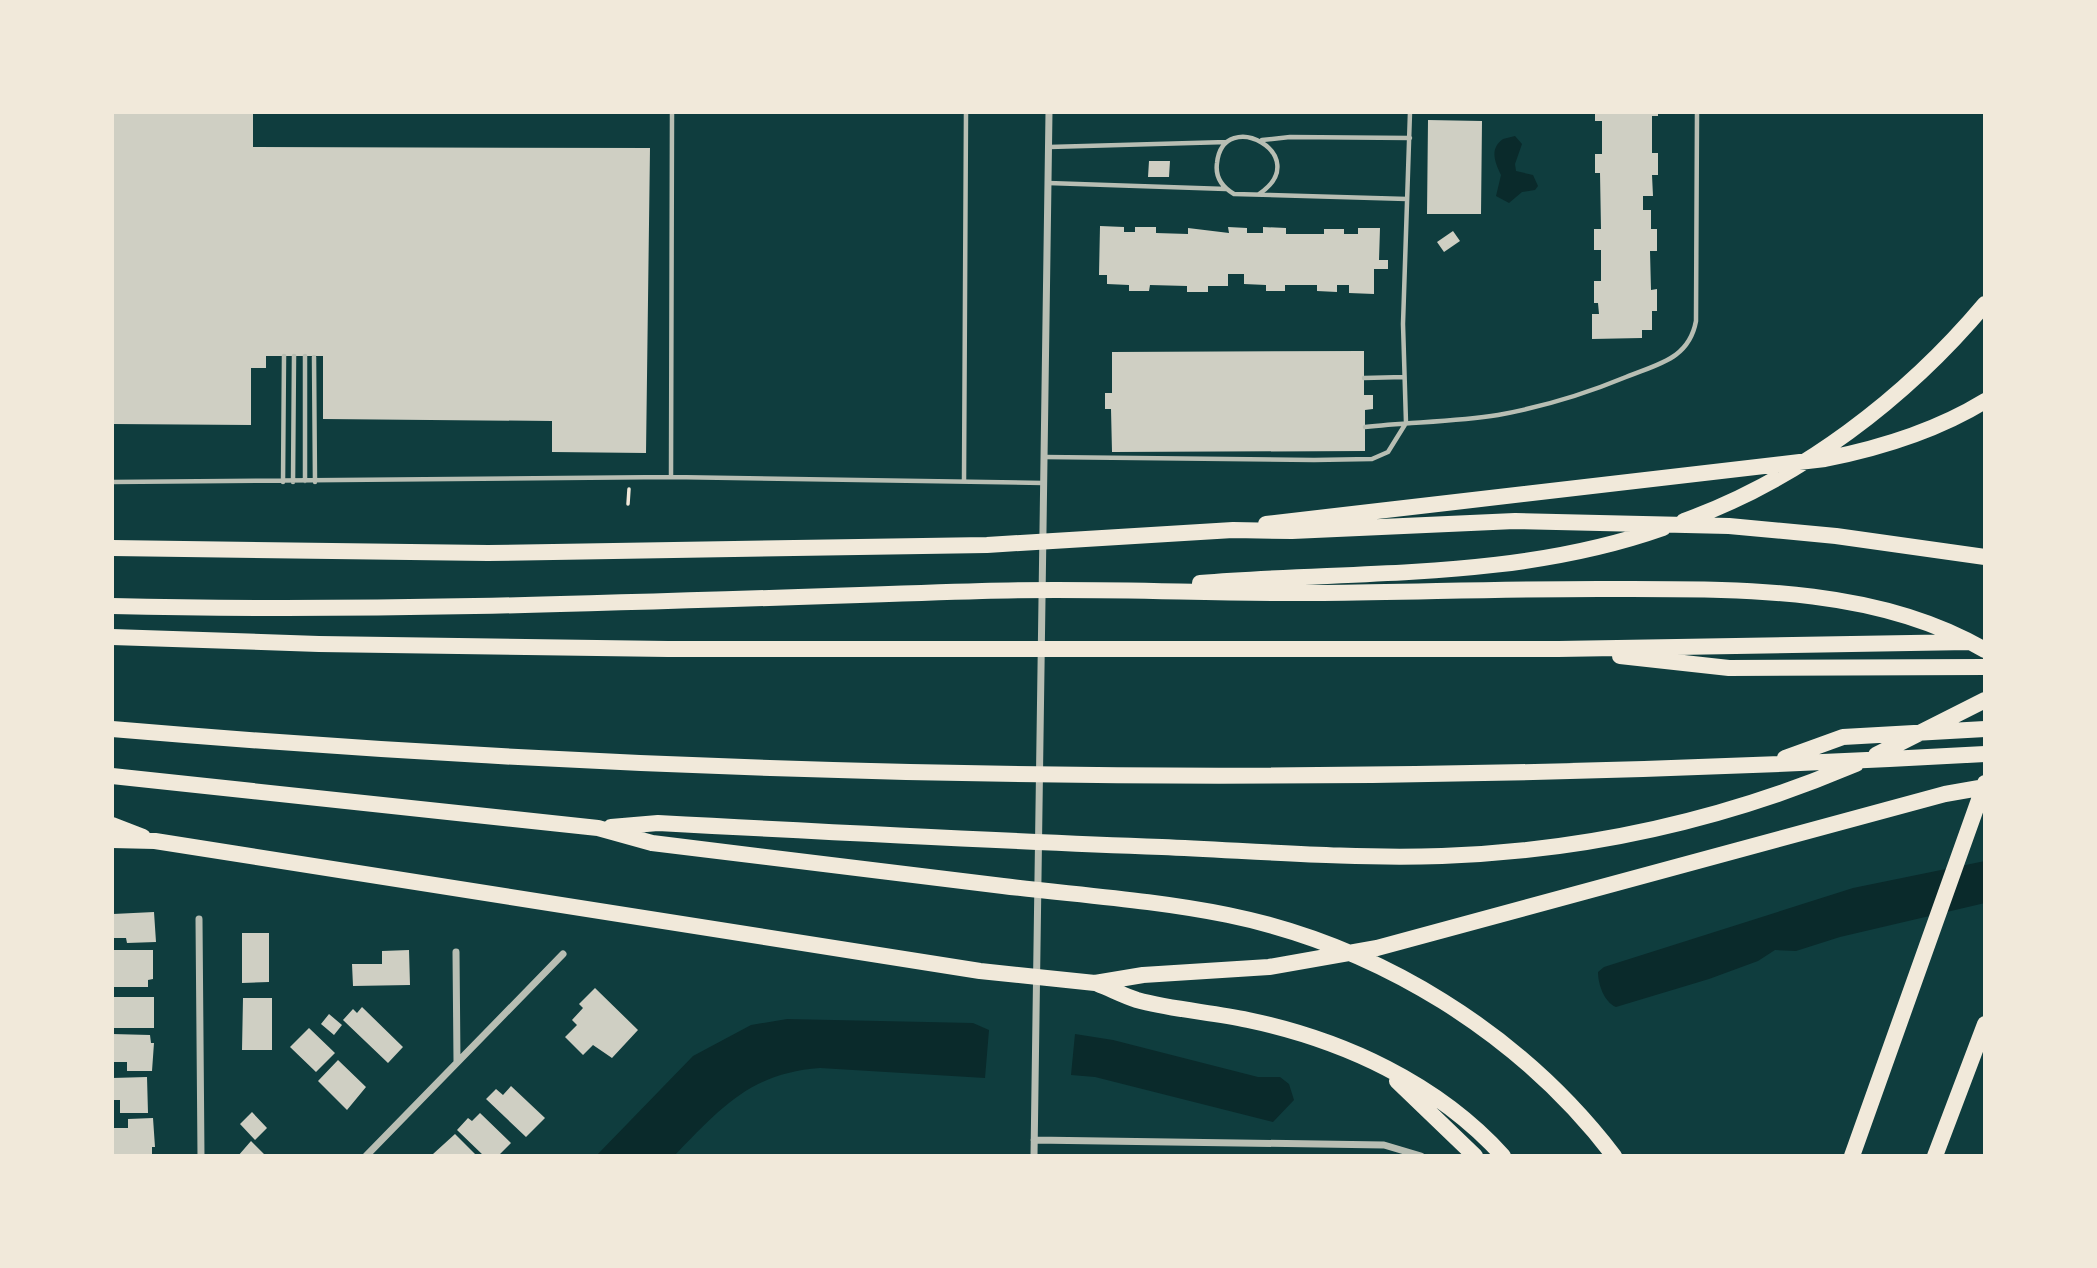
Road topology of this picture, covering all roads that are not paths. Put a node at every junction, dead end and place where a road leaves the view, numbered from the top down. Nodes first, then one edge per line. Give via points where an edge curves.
1 (672, 112) edge
2 (967, 112) edge
3 (1049, 112) edge
4 (1409, 112) edge
5 (1698, 112) edge
6 (1410, 138) junction
7 (1262, 140) junction
8 (1228, 142) junction
9 (1049, 147) junction
10 (1048, 183) junction
11 (1226, 189) junction
12 (1259, 194) junction
13 (1408, 199) junction
14 (1985, 304) edge
15 (284, 356) dead end
16 (294, 356) dead end
17 (306, 356) dead end
18 (314, 357) dead end
19 (1404, 377) junction
20 (1364, 378) dead end
21 (1985, 401) edge
22 (1406, 423) junction
23 (1365, 428) dead end
24 (1044, 457) junction
25 (671, 477) junction
26 (964, 481) junction
27 (112, 482) edge
28 (283, 482) junction
29 (293, 482) junction
30 (305, 482) junction
31 (315, 482) junction
32 (1043, 483) junction
33 (1233, 530) junction
34 (112, 548) edge
35 (1985, 557) edge
36 (1092, 591) junction
37 (112, 606) edge
38 (112, 637) edge
39 (1985, 642) edge
40 (1558, 649) junction
41 (1985, 650) edge
42 (1985, 667) edge
43 (1985, 700) edge
44 (112, 729) edge
45 (1985, 729) edge
46 (1985, 754) edge
47 (1773, 763) junction
48 (112, 776) edge
49 (1985, 785) edge
50 (112, 825) edge
51 (598, 828) junction
52 (112, 840) edge
53 (155, 841) junction
54 (200, 919) dead end
55 (456, 952) dead end
56 (563, 954) dead end
57 (1091, 983) junction
58 (1985, 1024) edge
59 (457, 1062) junction
60 (1380, 1065) junction
61 (1860, 1134) junction
62 (1034, 1140) junction
63 (201, 1156) edge
64 (366, 1156) edge
65 (1034, 1156) edge
66 (1421, 1156) edge
67 (1475, 1156) edge
68 (1503, 1156) edge
69 (1614, 1156) edge
70 (1843, 1156) edge
71 (1852, 1156) edge
72 (1935, 1156) edge

1 - 25 lane
2 - 26 lane
3 - 9 street
4 - 6 lane
5 - 22 lane via 1696,321 1685,348 1674,359 1585,393 1497,415
6 - 7 lane
6 - 13 lane
7 - 8 lane via 1244,136
7 - 12 lane via 1277,163 1273,181
8 - 9 lane
8 - 11 lane via 1216,165
9 - 10 street
10 - 11 lane
10 - 24 street
11 - 12 lane via 1242,197
12 - 13 lane
13 - 19 lane
14 - 36 highway via 1891,396 1821,451 1731,502 1657,530 1581,551 1466,570 1283,576
15 - 28 lane
16 - 29 lane
17 - 30 lane
18 - 31 lane
19 - 20 lane
19 - 22 lane
21 - 33 highway via 1912,436 1825,459 1292,519
22 - 23 lane
22 - 24 lane via 1388,452 1372,459
24 - 32 street
25 - 26 lane
25 - 31 lane
26 - 32 lane
27 - 28 lane
28 - 29 lane
29 - 30 lane
30 - 31 lane
32 - 62 street
33 - 34 highway via 987,545 488,553
33 - 35 highway via 1515,521 1729,526
36 - 37 highway via 439,608
36 - 41 highway via 1752,592 1852,604 1915,618
38 - 40 highway via 483,647
39 - 40 highway
40 - 42 highway via 1729,668
43 - 51 highway via 1886,751 1794,790 1734,809 1607,839 1499,852 1377,856 658,823
44 - 47 highway via 574,760 984,775 1361,774
45 - 47 highway via 1843,737
46 - 47 highway
48 - 51 highway
49 - 57 highway via 1377,948 1269,967
49 - 61 highway
50 - 53 highway
51 - 69 highway via 652,843 1162,904 1270,926 1352,954 1440,1000 1494,1037 1569,1103
52 - 53 highway
53 - 57 highway via 980,971
54 - 63 street
55 - 59 street
56 - 59 street
57 - 60 highway via 1137,1000 1289,1030
58 - 72 highway
59 - 64 street
60 - 67 highway
60 - 68 highway via 1441,1101
61 - 70 highway
61 - 71 highway
62 - 65 street
62 - 66 street via 1384,1146

